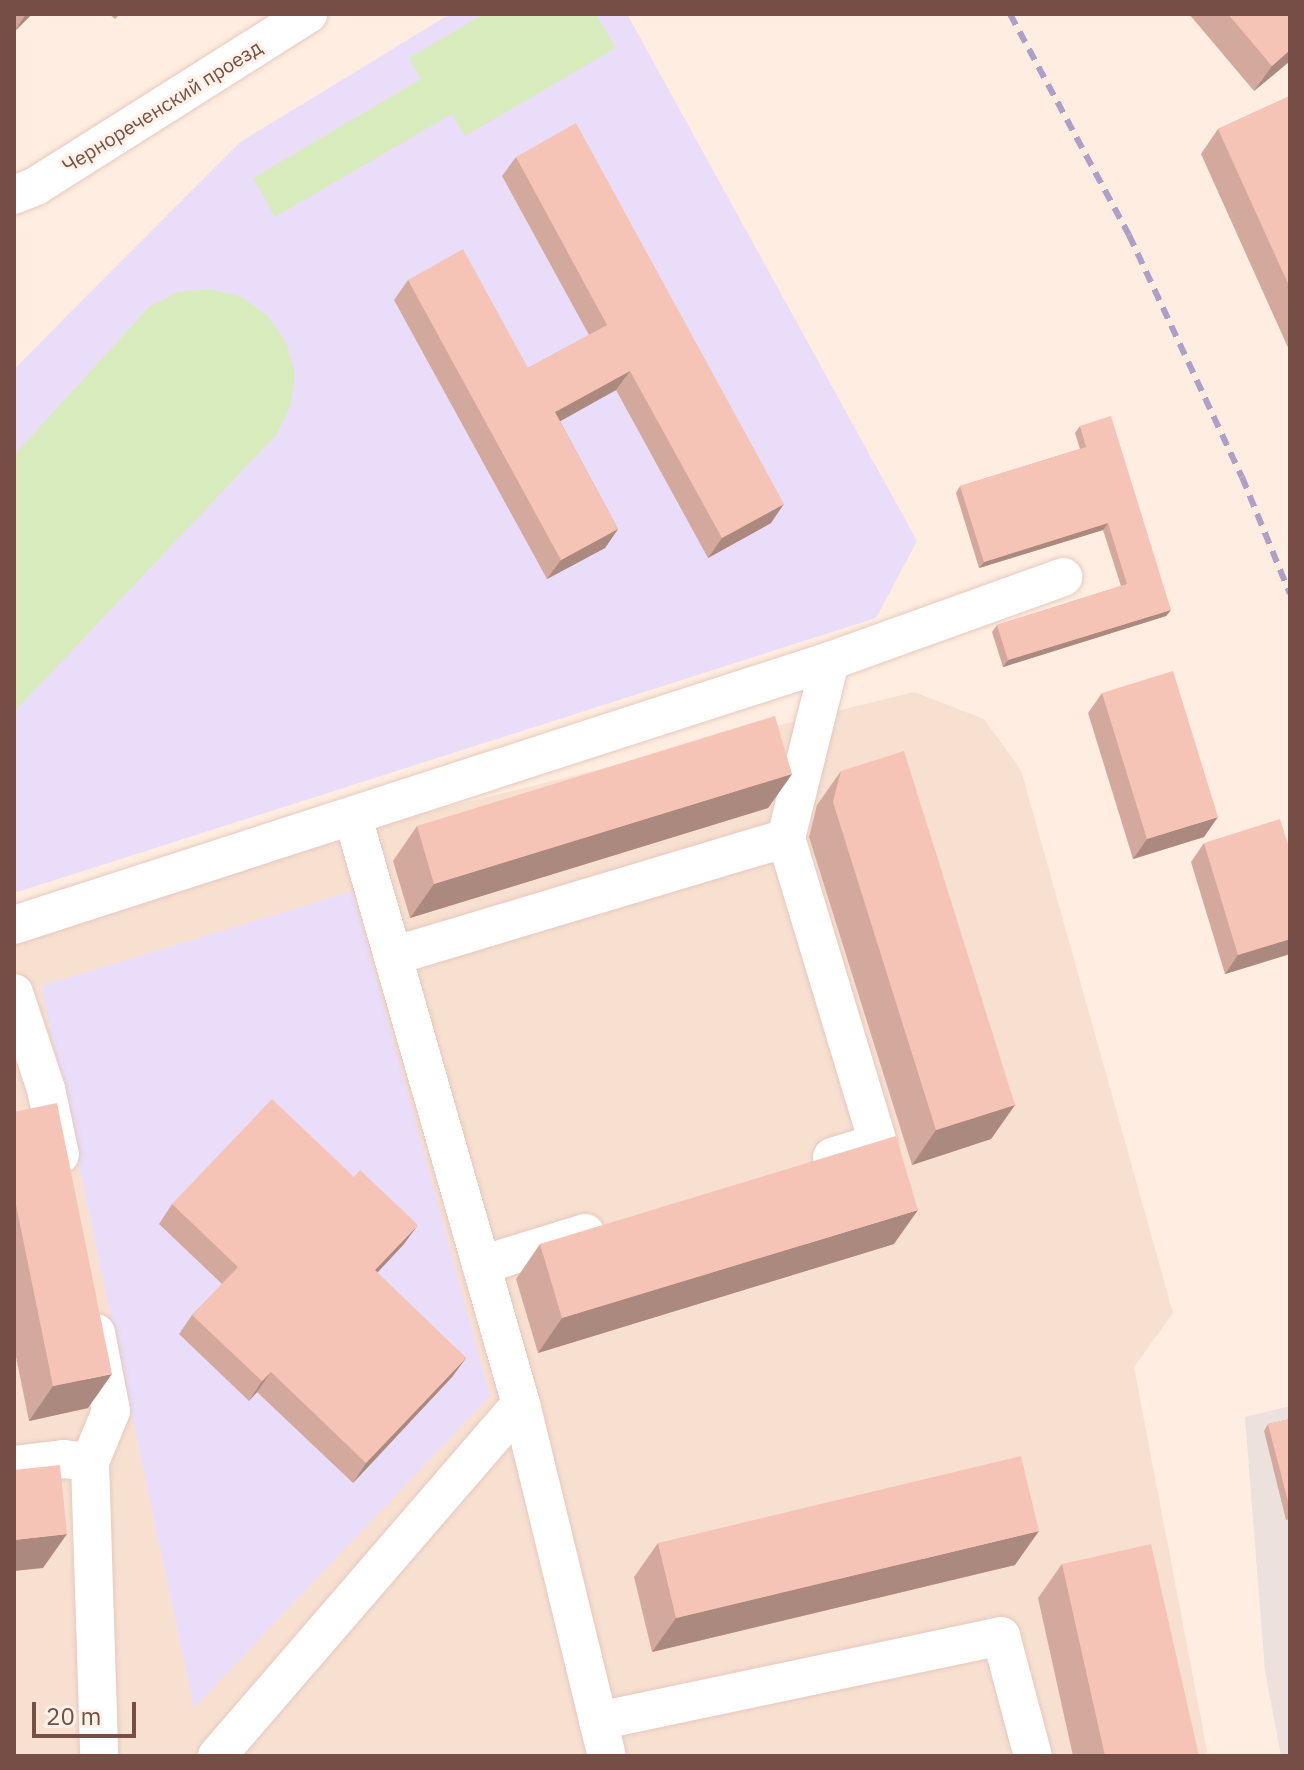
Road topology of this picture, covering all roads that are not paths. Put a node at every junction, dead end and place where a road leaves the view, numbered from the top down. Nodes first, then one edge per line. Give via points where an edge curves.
1 (308, 14) edge
2 (14, 195) edge
3 (1063, 577) dead end
4 (830, 661) junction
5 (353, 817) junction
6 (786, 838) junction
7 (14, 925) edge
8 (393, 956) junction
9 (14, 993) edge
10 (30, 1093) edge
11 (801, 1167) edge
12 (68, 1196) edge
13 (618, 1223) edge
14 (481, 1265) junction
15 (90, 1304) edge
16 (521, 1404) junction
17 (90, 1462) junction
18 (14, 1465) edge
19 (603, 1739) edge
20 (99, 1756) edge
21 (217, 1756) edge
22 (1033, 1756) edge

1 - 2 street, Чернореченский проезд
3 - 4 street
4 - 5 street
4 - 6 street
5 - 7 street
5 - 8 street
6 - 8 street
6 - 11 street via 878,1143
8 - 14 street
9 - 10 street
10 - 12 street
13 - 14 street
14 - 16 street
15 - 17 street via 111,1411
16 - 19 street
16 - 21 street
17 - 18 street via 64,1459
17 - 20 street
19 - 22 street via 1001,1636

